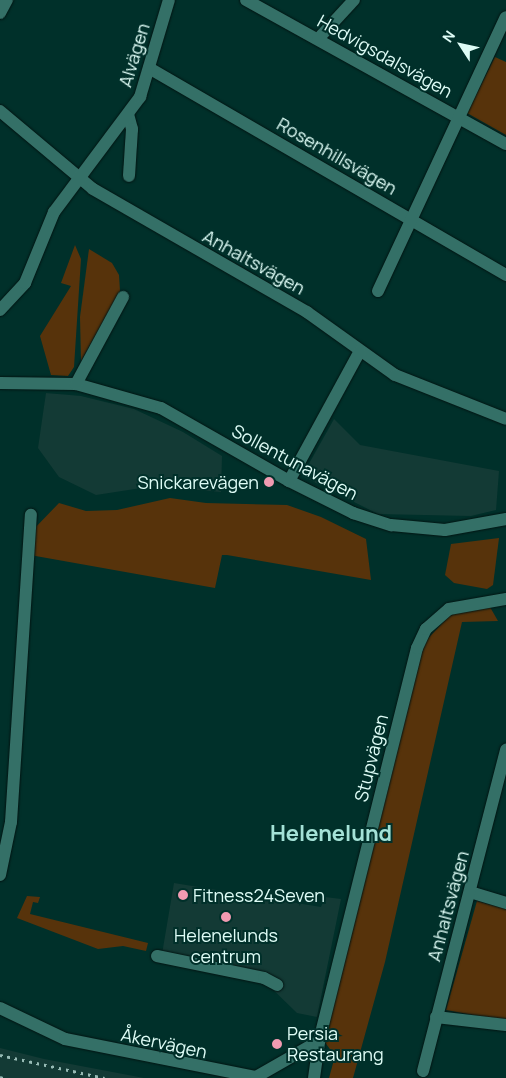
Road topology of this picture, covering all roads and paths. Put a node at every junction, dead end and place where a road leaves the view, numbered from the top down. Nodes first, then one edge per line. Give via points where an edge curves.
1 (7, 0) edge
2 (169, 0) edge
3 (246, 0) edge
4 (354, 0) edge
5 (0, 13) edge
6 (506, 17) edge
7 (318, 39) junction
8 (149, 68) junction
9 (0, 111) edge
10 (128, 114) junction
11 (459, 117) junction
12 (506, 144) edge
13 (129, 176) dead end
14 (77, 178) junction
15 (414, 220) junction
16 (506, 275) edge
17 (378, 291) dead end
18 (123, 297) dead end
19 (0, 310) edge
20 (360, 351) junction
21 (0, 383) edge
22 (76, 384) junction
23 (506, 419) edge
24 (289, 481) junction
25 (31, 515) dead end
26 (506, 519) edge
27 (506, 599) edge
28 (506, 750) edge
29 (503, 772) edge
30 (0, 875) edge
31 (470, 892) junction
32 (506, 903) edge
33 (157, 956) dead end
34 (277, 985) dead end
35 (0, 1008) edge
36 (436, 1018) junction
37 (506, 1025) edge
38 (319, 1041) junction
39 (423, 1071) dead end
40 (314, 1078) edge

1 - 5 street
2 - 8 street, Alvägen
3 - 7 street, Hedvigsdalsvägen
4 - 7 street
6 - 11 street
7 - 11 street, Hedvigsdalsvägen
8 - 10 street, Alvägen via 140,97
8 - 15 street, Rosenhillsvägen
9 - 14 street, Anhaltsvägen
10 - 13 street, Alvägen via 132,129
10 - 14 street
11 - 12 street, Hedvigsdalsvägen
11 - 15 street
14 - 19 street via 54,212 25,283
14 - 20 street, Anhaltsvägen via 307,312
15 - 16 street, Rosenhillsvägen
15 - 17 street
18 - 22 street
20 - 23 street, Anhaltsvägen via 395,375
20 - 24 street
21 - 22 street, Sollentunavägen
22 - 24 street, Sollentunavägen via 161,408
24 - 26 street, Sollentunavägen via 354,514 417,530
25 - 30 street via 11,822
27 - 38 street, Stupvägen via 449,609 426,629 416,648
28 - 29 street, Anhaltsvägen
29 - 31 street, Anhaltsvägen
31 - 32 street
31 - 36 street, Anhaltsvägen
33 - 34 street via 264,978
35 - 38 street, Åkervägen via 65,1039 256,1078
36 - 37 street
36 - 39 street, Anhaltsvägen
38 - 40 street, Stupvägen

